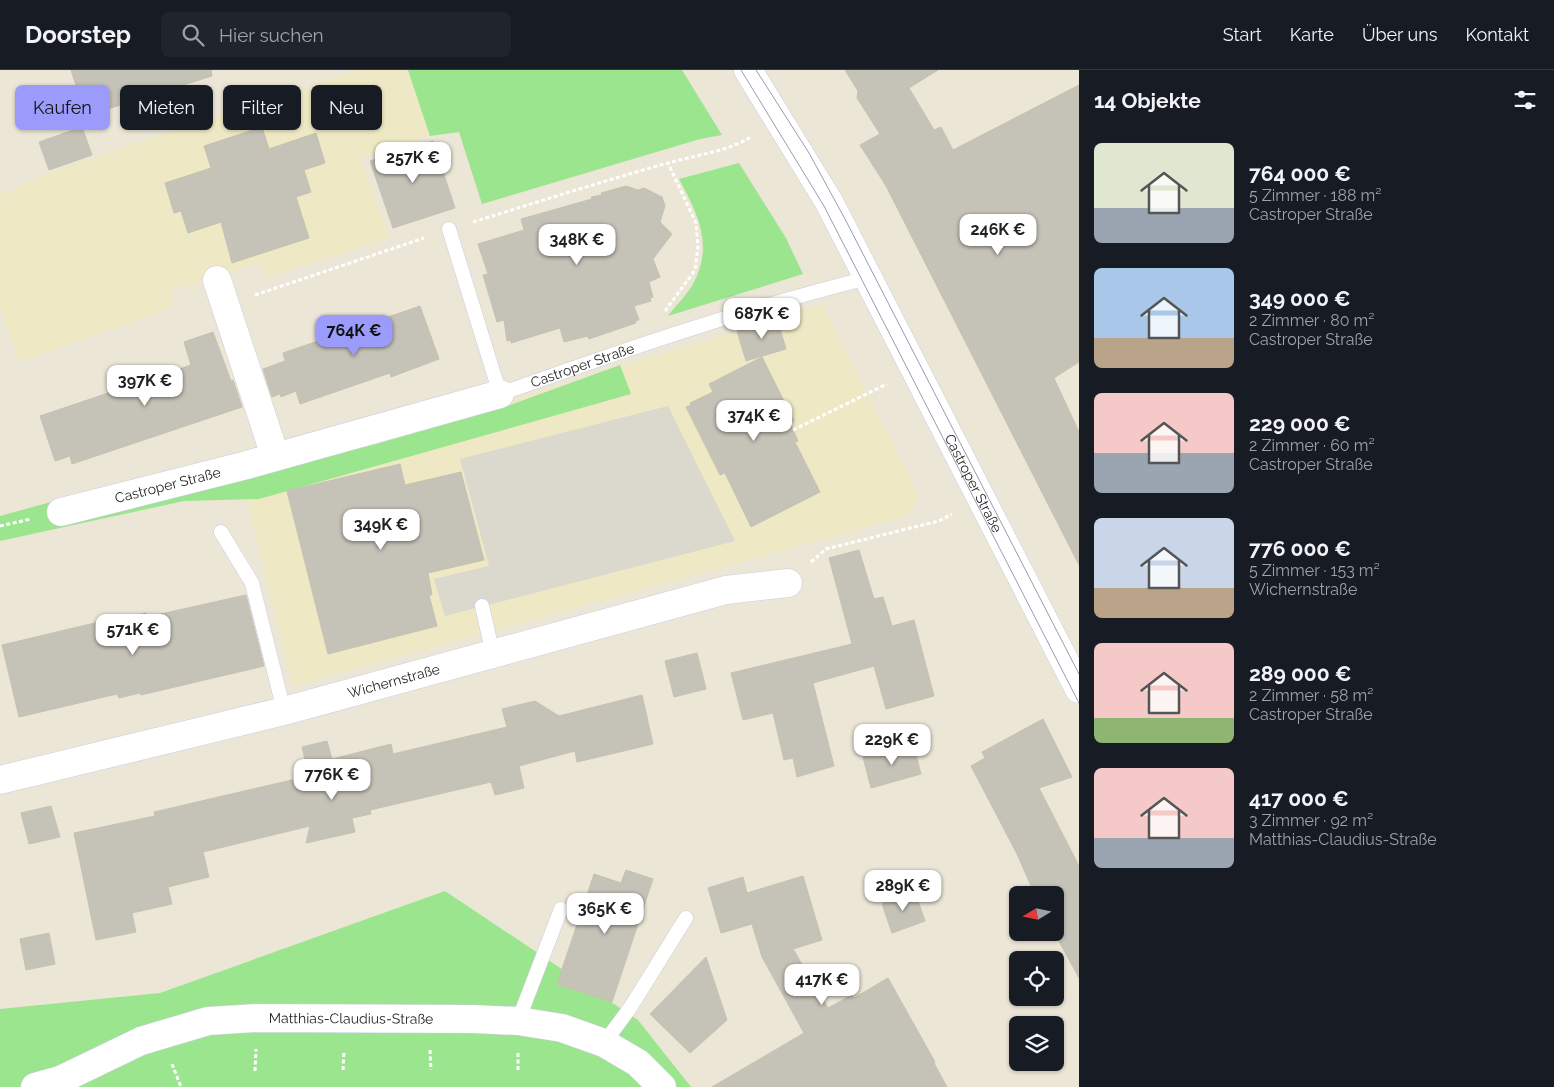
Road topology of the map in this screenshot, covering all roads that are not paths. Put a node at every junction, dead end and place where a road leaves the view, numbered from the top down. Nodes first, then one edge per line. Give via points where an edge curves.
1 (748, 70) edge
2 (449, 229) road end
3 (868, 278) junction
4 (221, 293) road end
5 (500, 394) junction
6 (276, 456) junction
7 (60, 512) dead end
8 (221, 532) dead end
9 (788, 583) road end
10 (482, 606) dead end
11 (492, 654) junction
12 (1079, 689) edge
13 (284, 711) junction
14 (0, 780) edge
15 (561, 909) dead end
16 (686, 918) dead end
17 (518, 1021) junction
18 (604, 1043) junction
19 (35, 1087) edge
20 (662, 1087) edge

1 - 3 street, Castroper Straße via 829,202
2 - 5 lane
3 - 5 lane, Castroper Straße via 639,345
3 - 12 street, Castroper Straße
4 - 6 street
5 - 6 street, Castroper Straße
6 - 7 street, Castroper Straße
8 - 13 lane via 252,583
9 - 11 street, Wichernstraße via 726,590
10 - 11 lane
11 - 13 street, Wichernstraße
13 - 14 street, Wichernstraße
15 - 17 lane
16 - 18 lane via 630,1008
17 - 18 street, Matthias-Claudius-Straße via 562,1028
17 - 19 street, Matthias-Claudius-Straße via 257,1018 208,1021 141,1041 60,1080
18 - 20 street, Matthias-Claudius-Straße via 638,1063

